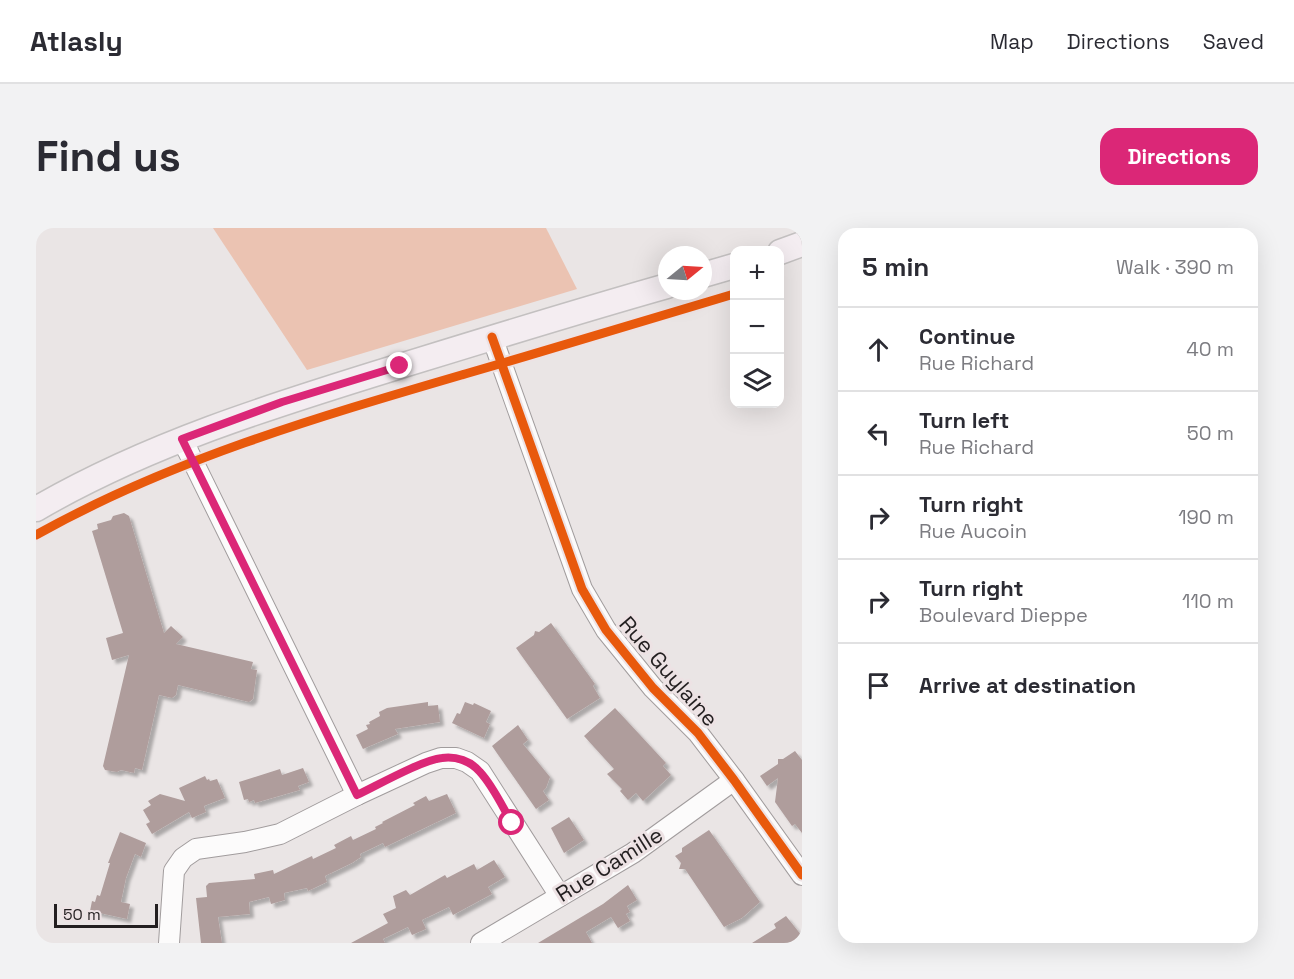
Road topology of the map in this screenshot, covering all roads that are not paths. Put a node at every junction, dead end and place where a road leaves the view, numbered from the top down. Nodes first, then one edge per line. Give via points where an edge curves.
1 (802, 244) edge
2 (784, 251) edge
3 (730, 267) edge
4 (712, 272) edge
5 (658, 289) edge
6 (492, 337) junction
7 (182, 439) junction
8 (36, 509) edge
9 (734, 780) junction
10 (357, 795) junction
11 (802, 875) edge
12 (560, 896) junction
13 (169, 943) edge
14 (481, 943) edge

1 - 2 main road
3 - 4 main road
5 - 6 main road
6 - 7 main road via 282,402
6 - 9 street, Rue Guylaine via 582,589 606,630 653,688 698,733
7 - 8 main road
7 - 10 street
9 - 11 street, Rue Guylaine
9 - 12 street, Rue Camille via 633,853
10 - 12 street via 441,758 467,762 480,771
10 - 13 street via 280,834 196,849 183,858 174,871
12 - 14 street, Rue Camille

